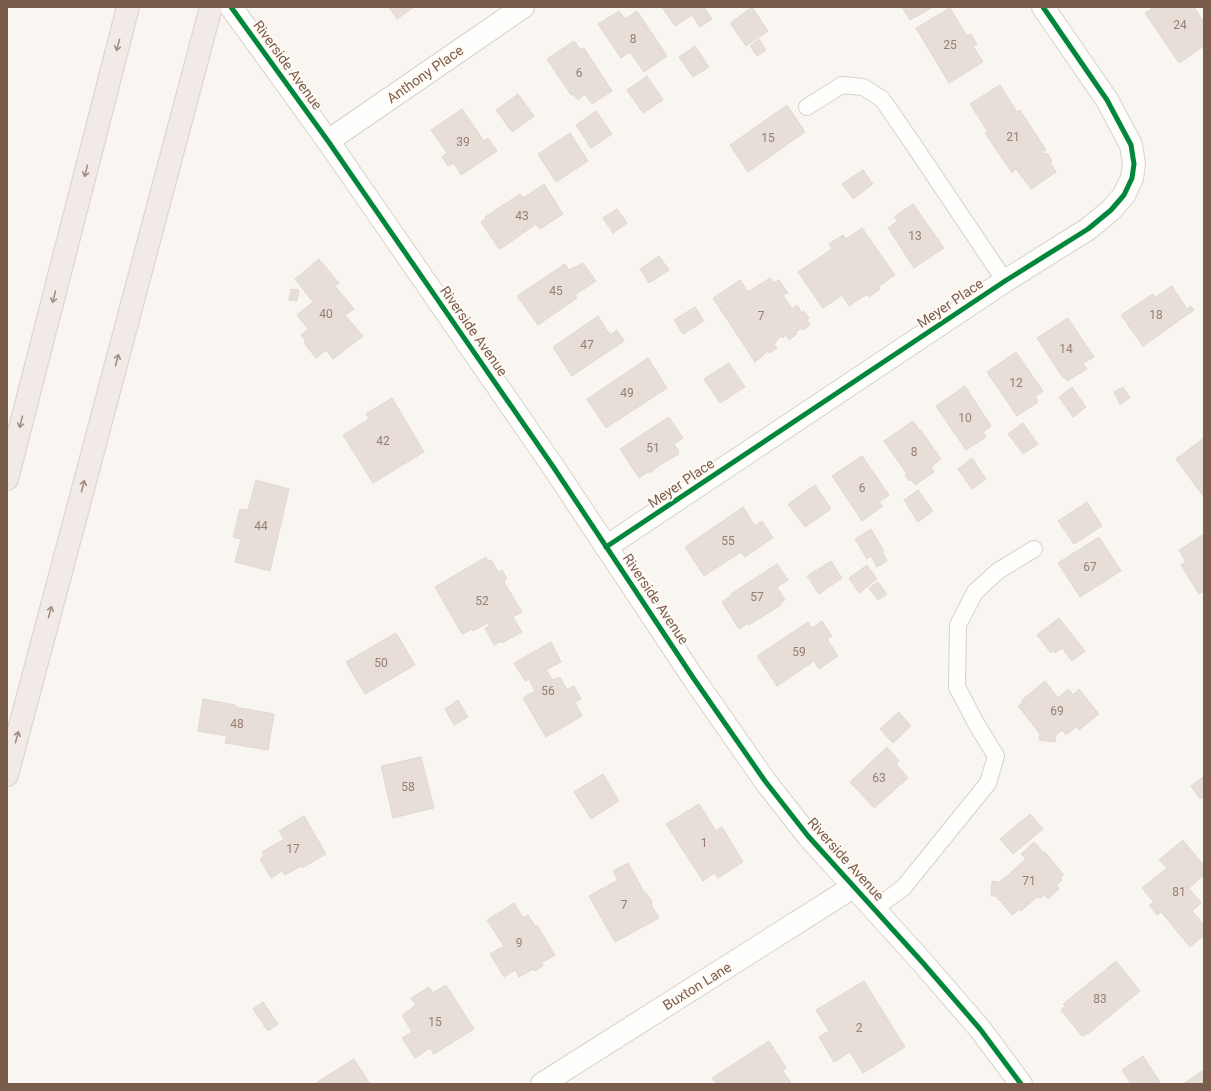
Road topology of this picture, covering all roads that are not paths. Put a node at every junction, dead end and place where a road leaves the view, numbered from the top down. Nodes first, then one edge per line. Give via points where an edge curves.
1 (128, 7) edge
2 (211, 7) edge
3 (231, 7) edge
4 (523, 7) edge
5 (1044, 7) edge
6 (807, 107) dead end
7 (328, 141) junction
8 (1005, 281) junction
9 (7, 479) edge
10 (606, 547) junction
11 (1034, 549) dead end
12 (7, 775) edge
13 (853, 887) junction
14 (874, 909) junction
15 (542, 1084) edge
16 (1021, 1084) edge

1 -> 9 highway
12 -> 2 highway
3 - 7 street, Riverside Avenue
4 - 7 street, Anthony Place
5 - 8 street, Meyer Place via 1107,100 1131,145 1134,164 1132,178 1124,194 1111,210 1088,229
6 - 8 lane via 842,85 863,87 882,100
7 - 10 street, Riverside Avenue
8 - 10 street, Meyer Place
10 - 13 street, Riverside Avenue via 765,782
11 - 14 lane via 998,572 975,592 958,625 956,687 996,756 988,784 903,888
13 - 14 street, Riverside Avenue
13 - 15 street, Buxton Lane
14 - 16 street, Riverside Avenue via 980,1029

